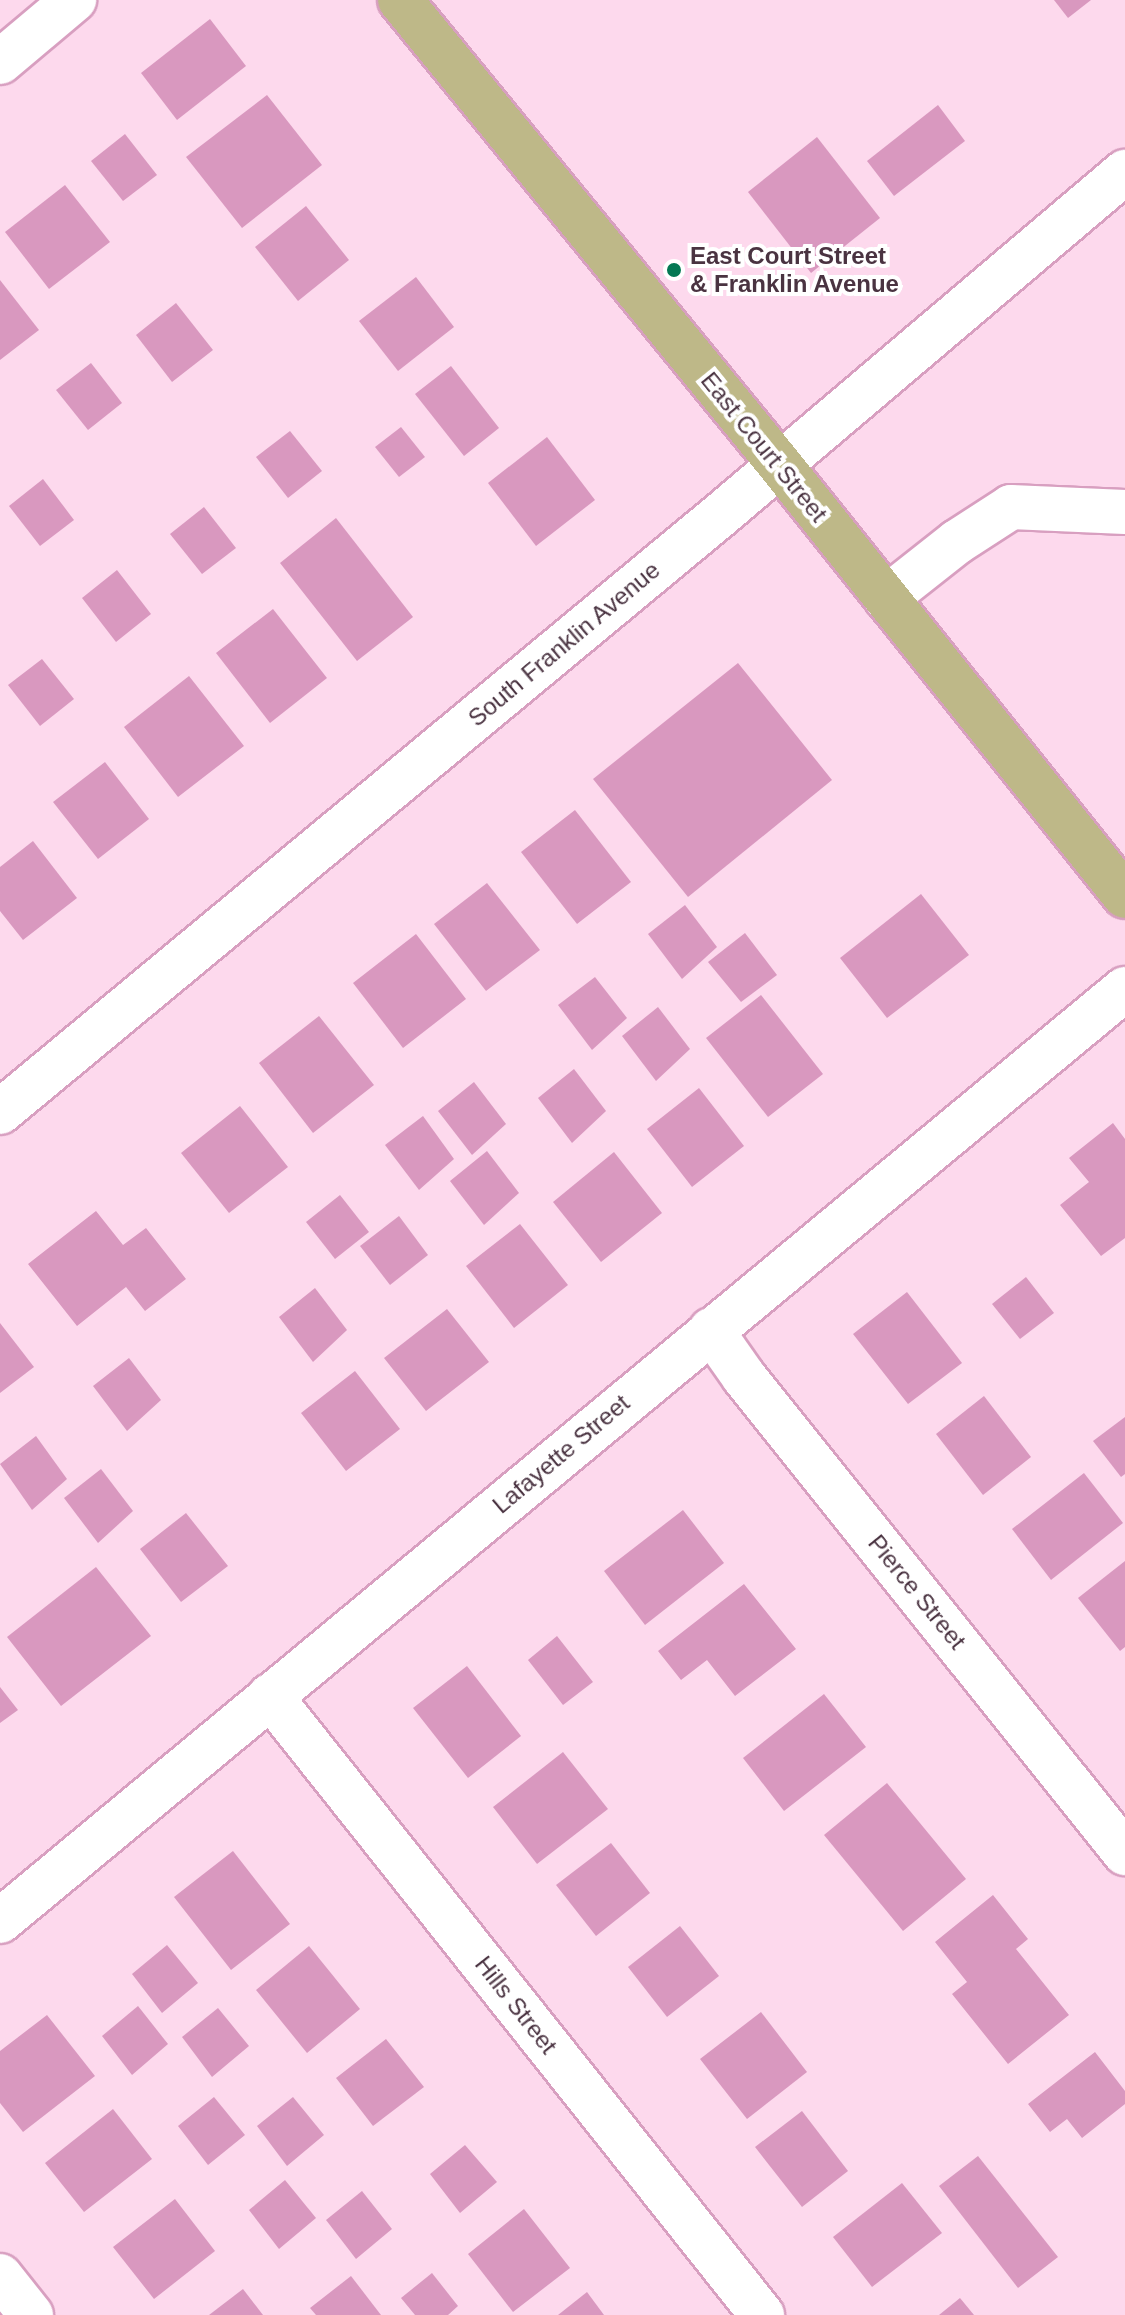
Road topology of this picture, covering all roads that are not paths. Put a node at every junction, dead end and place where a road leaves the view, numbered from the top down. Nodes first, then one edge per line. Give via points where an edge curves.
1 (74, 0) edge
2 (400, 0) edge
3 (0, 62) edge
4 (1125, 172) edge
5 (780, 465) junction
6 (1125, 512) edge
7 (886, 598) junction
8 (1125, 896) edge
9 (1125, 989) edge
10 (0, 1112) edge
11 (711, 1330) junction
12 (270, 1696) junction
13 (1125, 1853) edge
14 (0, 1921) edge
15 (0, 2276) edge
16 (31, 2315) edge
17 (762, 2315) edge

1 - 3 street
2 - 5 main road, East Court Street
4 - 5 street, South Franklin Avenue
5 - 7 main road, East Court Street
5 - 10 street, South Franklin Avenue
6 - 7 street via 1011,507
7 - 8 main road, East Court Street
9 - 11 street, Lafayette Street
11 - 12 street, Lafayette Street
11 - 13 street, Pierce Street
12 - 14 street, Lafayette Street
12 - 17 street, Hills Street
15 - 16 street

